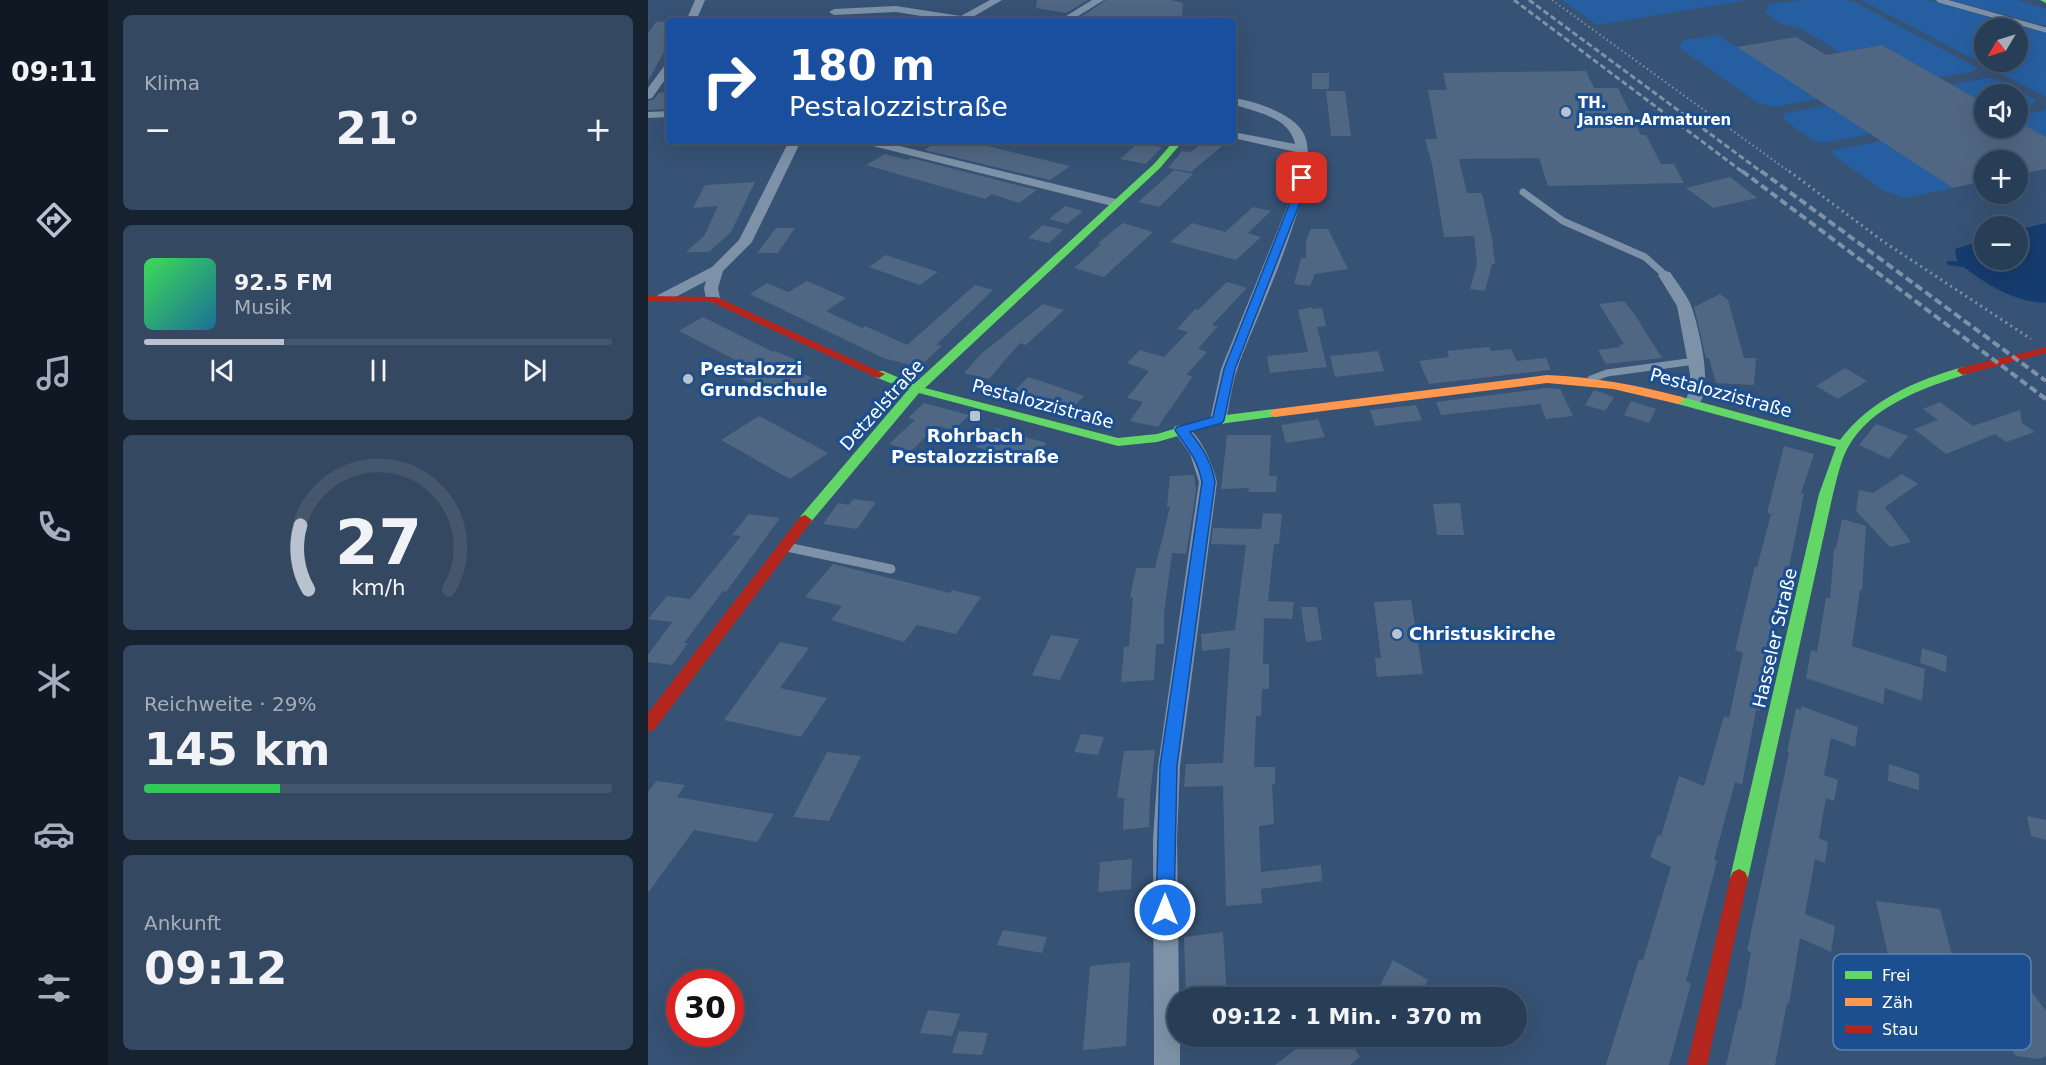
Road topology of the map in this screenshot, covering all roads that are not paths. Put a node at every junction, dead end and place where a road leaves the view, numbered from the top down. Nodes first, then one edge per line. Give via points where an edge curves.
1 (700, 0) edge
2 (835, 0) edge
3 (997, 0) edge
4 (1099, 0) edge
5 (1939, 0) edge
6 (834, 17) edge
7 (692, 18) edge
8 (954, 18) edge
9 (970, 18) edge
10 (1068, 18) edge
11 (2046, 30) edge
12 (666, 70) edge
13 (648, 96) edge
14 (1236, 102) edge
15 (666, 114) edge
16 (648, 115) edge
17 (1236, 136) edge
18 (794, 144) edge
19 (877, 144) edge
20 (1176, 144) edge
21 (1301, 149) junction
22 (1523, 192) dead end
23 (1116, 203) junction
24 (717, 270) junction
25 (1665, 275) joint
26 (663, 298) junction
27 (648, 299) edge
28 (713, 299) junction
29 (2041, 346) edge
30 (1695, 360) junction
31 (1589, 380) junction
32 (916, 389) junction
33 (1693, 402) junction
34 (1218, 420) junction
35 (1181, 430) junction
36 (1842, 445) junction
37 (785, 547) junction
38 (891, 569) dead end
39 (648, 725) edge
40 (1167, 1065) edge
41 (1697, 1065) edge

1 - 7 street
2 - 6 street
3 - 9 street
4 - 10 street
5 - 11 lane
6 - 8 street via 896,9
12 - 13 street
14 - 21 street via 1288,122 1296,129
15 - 16 street
17 - 21 street
18 - 24 street via 745,242
19 - 23 street
20 - 23 street, Detzelstraße
21 - 34 street via 1302,178 1296,200 1229,369
22 - 25 lane via 1570,225 1644,258
23 - 32 street, Detzelstraße
24 - 26 street
24 - 28 street via 711,288
25 - 30 street via 1684,306
26 - 27 street, Pestalozzistraße
26 - 28 street, Pestalozzistraße
28 - 32 street, Pestalozzistraße
29 - 36 street, Hasseler Straße via 1890,400 1856,427
30 - 31 lane, Pestalozzistraße via 1608,373
30 - 33 street via 1698,389
31 - 33 street, Pestalozzistraße
31 - 34 street, Pestalozzistraße via 1546,379 1486,385
32 - 35 street, Pestalozzistraße via 1118,442 1157,438
32 - 37 street, Detzelstraße
33 - 36 street, Pestalozzistraße
34 - 35 street, Pestalozzistraße
35 - 40 street via 1198,451 1208,482 1168,766
36 - 41 street, Hasseler Straße via 1826,494
37 - 38 lane
37 - 39 street, Detzelstraße

